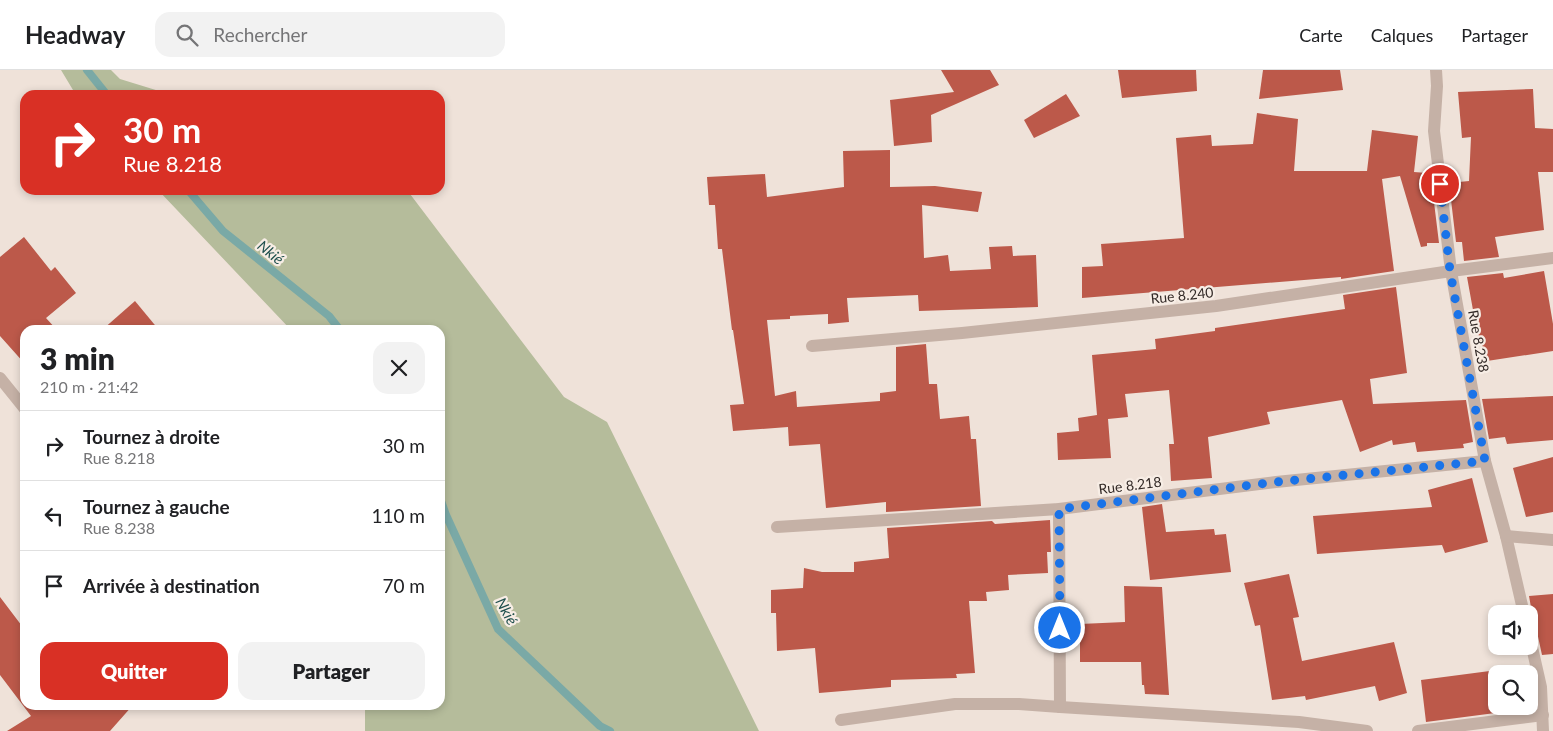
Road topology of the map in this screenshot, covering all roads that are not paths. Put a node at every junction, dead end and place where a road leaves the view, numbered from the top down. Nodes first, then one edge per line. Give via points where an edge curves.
1 (1436, 70) edge
2 (1553, 258) edge
3 (1450, 271) junction
4 (812, 346) dead end
5 (0, 378) edge
6 (20, 403) edge
7 (1485, 461) junction
8 (1059, 509) junction
9 (777, 528) dead end
10 (1506, 536) junction
11 (1553, 540) edge
12 (1522, 605) edge
13 (1534, 655) edge
14 (1060, 707) junction
15 (1543, 715) junction
16 (841, 720) dead end
17 (1367, 731) edge
18 (1418, 731) edge
19 (1543, 731) edge

1 - 3 street, Rue 8.238 via 1438,86 1434,132
2 - 3 street, Rue 8.240
3 - 4 street, Rue 8.240 via 1216,306
3 - 7 street, Rue 8.238
5 - 6 street
7 - 8 street, Rue 8.218 via 1276,482
7 - 10 street, Rue 8.238
8 - 9 street, Rue 8.218
8 - 14 street
10 - 11 street
10 - 12 street, Rue 8.238
13 - 15 street
14 - 16 street via 955,704
14 - 17 street via 1299,722
15 - 18 street
15 - 19 street

